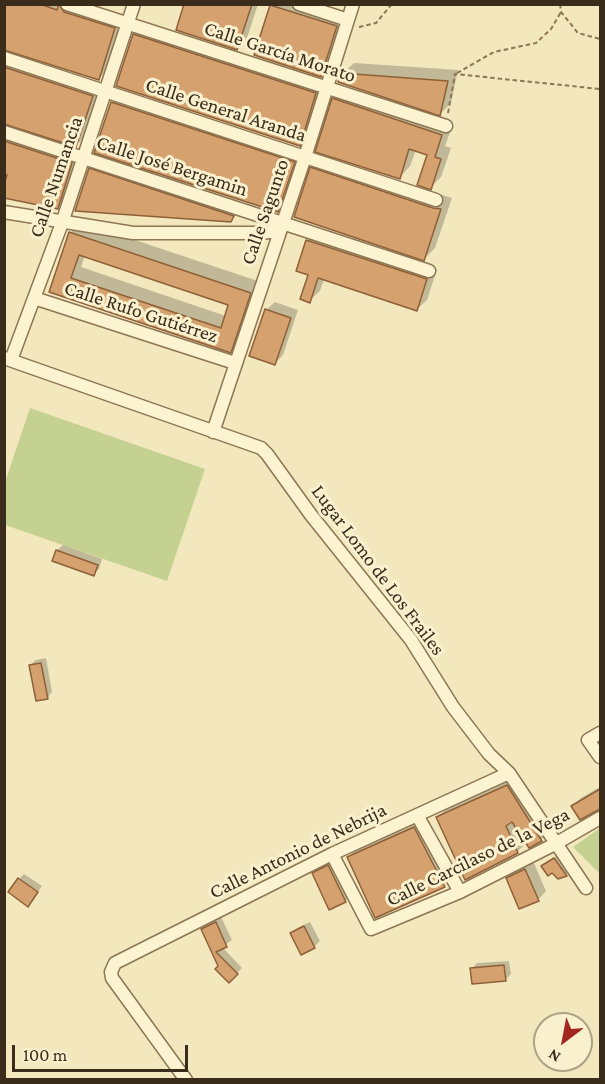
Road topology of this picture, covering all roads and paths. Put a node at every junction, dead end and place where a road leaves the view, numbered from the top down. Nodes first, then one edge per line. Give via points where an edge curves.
1 (67, 4) edge
2 (134, 4) edge
3 (299, 4) edge
4 (353, 4) edge
5 (392, 4) edge
6 (560, 4) edge
7 (561, 12) junction
8 (128, 23) junction
9 (346, 25) junction
10 (600, 39) edge
11 (4, 58) edge
12 (455, 74) junction
13 (326, 88) junction
14 (600, 88) edge
15 (106, 91) junction
16 (446, 126) joint
17 (4, 132) edge
18 (305, 157) junction
19 (84, 158) junction
20 (436, 200) dead end
21 (4, 212) edge
22 (248, 212) junction
23 (62, 223) junction
24 (282, 223) junction
25 (237, 232) junction
26 (255, 233) junction
27 (271, 255) junction
28 (429, 271) dead end
29 (34, 298) junction
30 (8, 359) edge
31 (235, 363) junction
32 (213, 432) junction
33 (600, 733) edge
34 (600, 757) edge
35 (509, 773) junction
36 (417, 815) junction
37 (600, 818) edge
38 (555, 844) junction
39 (332, 855) junction
40 (586, 888) dead end
41 (460, 892) junction
42 (186, 1080) edge

1 - 8 street, Calle García Morato
2 - 8 street, Calle Numancia
3 - 9 street
4 - 9 street, Calle Sagunto
5 - 9 path via 376,23
6 - 7 path
7 - 10 path via 578,33
7 - 12 path via 536,43 494,52
8 - 13 street, Calle García Morato
8 - 15 street, Calle Numancia
9 - 13 street, Calle Sagunto
11 - 15 street, Calle General Aranda
12 - 14 path
12 - 16 path
13 - 16 street, Calle García Morato
13 - 18 street, Calle Sagunto
15 - 18 street, Calle General Aranda
15 - 19 street, Calle Numancia
17 - 19 street, Calle José Bergamin
18 - 20 street, Calle General Aranda
18 - 24 street, Calle Sagunto
19 - 22 street, Calle José Bergamin
19 - 23 street, Calle Numancia
21 - 23 street
22 - 24 street, Calle José Bergamin
22 - 25 street via 249,222
23 - 25 street via 133,233
23 - 29 street, Calle Numancia
24 - 26 street via 270,231
24 - 27 street, Calle Sagunto
24 - 28 street, Calle José Bergamin
25 - 26 street
26 - 27 street via 265,241
27 - 31 street, Calle Sagunto
29 - 30 street, Calle Numancia
29 - 31 street, Calle Rufo Gutiérrez
30 - 32 street
31 - 32 street, Calle Sagunto
32 - 35 street, Lugar Lomo de Los Frailes via 261,448 267,454 311,516 411,640 453,707
33 - 34 street via 588,740
35 - 36 street, Calle Antonio de Nebrija
35 - 38 street, Lugar Lomo de Los Frailes
36 - 39 street, Calle Antonio de Nebrija
36 - 41 street
37 - 38 street, Calle Carcilaso de la Vega
38 - 40 street, Lugar Lomo de Los Frailes
38 - 41 street, Calle Carcilaso de la Vega
39 - 41 street, Calle Carcilaso de la Vega via 371,929
39 - 42 street, Calle Antonio de Nebrija via 115,963 112,978

